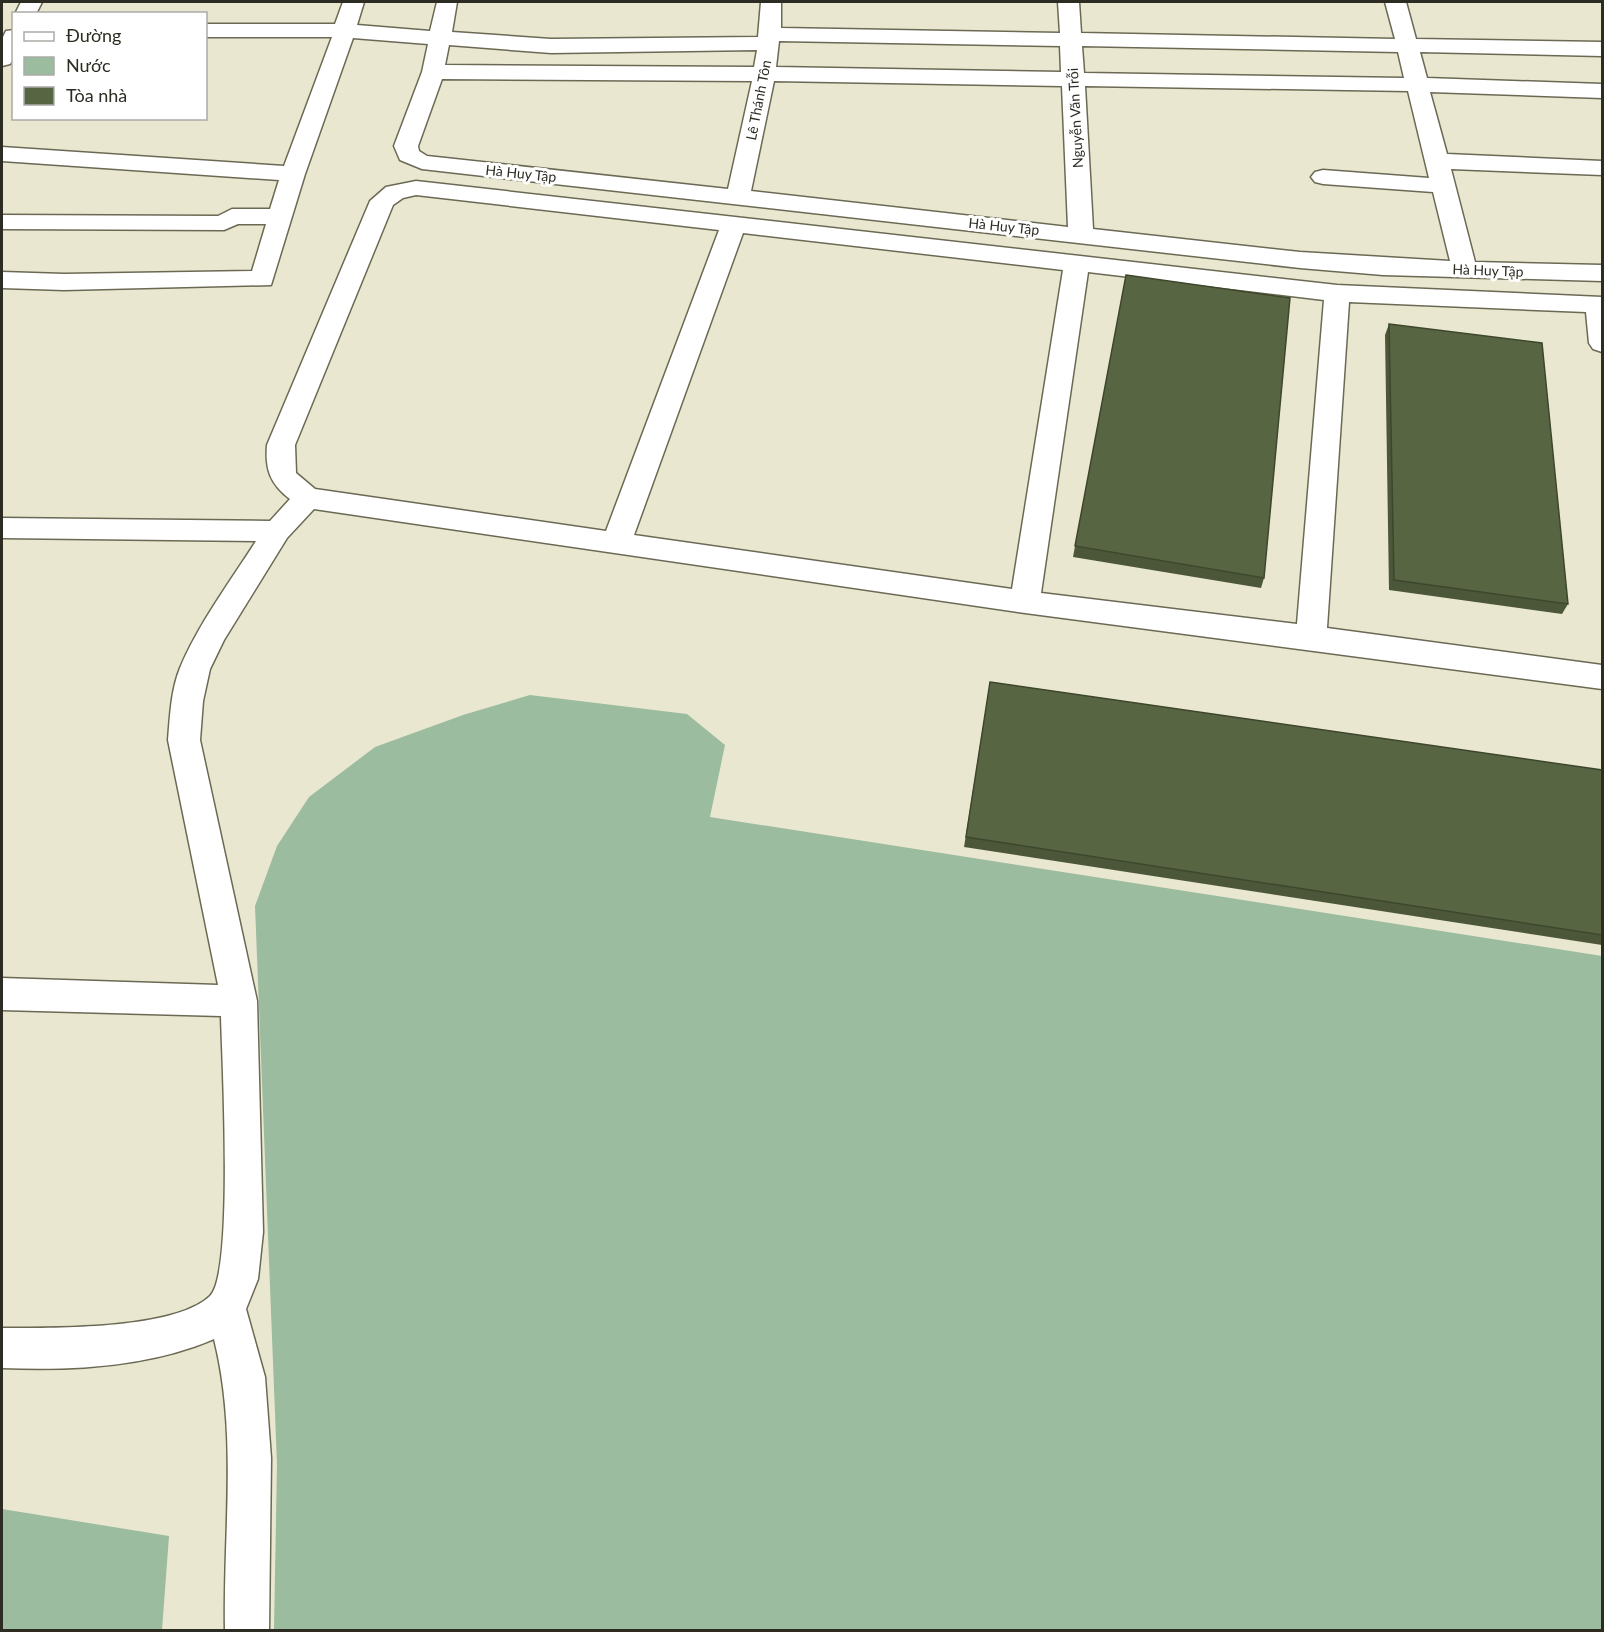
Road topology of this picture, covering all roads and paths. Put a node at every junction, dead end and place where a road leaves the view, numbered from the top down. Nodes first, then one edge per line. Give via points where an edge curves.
1 (353, 2) edge
2 (447, 2) edge
3 (771, 2) edge
4 (1070, 2) edge
5 (1396, 2) edge
6 (207, 30) edge
7 (343, 31) junction
8 (770, 38) junction
9 (12, 40) edge
10 (440, 40) junction
11 (1071, 41) junction
12 (1408, 45) junction
13 (1602, 49) edge
14 (2, 59) edge
15 (433, 72) junction
16 (764, 74) junction
17 (1074, 81) junction
18 (1418, 85) junction
19 (1602, 91) edge
20 (2, 154) edge
21 (1438, 161) junction
22 (1602, 168) edge
23 (293, 174) junction
24 (1323, 177) dead end
25 (1444, 186) junction
26 (736, 210) junction
27 (280, 217) junction
28 (2, 222) edge
29 (1081, 235) junction
30 (1077, 262) junction
31 (1466, 270) junction
32 (1602, 273) edge
33 (2, 280) edge
34 (1337, 293) junction
35 (1600, 305) edge
36 (1602, 343) edge
37 (308, 498) junction
38 (2, 528) edge
39 (277, 531) junction
40 (617, 541) junction
41 (1025, 602) junction
42 (1311, 637) junction
43 (1602, 677) edge
44 (2, 994) edge
45 (239, 1000) junction
46 (226, 1309) junction
47 (2, 1348) edge
48 (247, 1630) edge

1 - 7 street
2 - 10 street
3 - 8 street, Lê Thánh Tôn
4 - 11 street, Nguyễn Văn Trỗi
5 - 12 street
6 - 7 street
7 - 10 street
7 - 23 street
8 - 10 street via 551,46
8 - 11 street
8 - 16 street, Lê Thánh Tôn
9 - 14 street
10 - 15 street
11 - 12 street
11 - 17 street, Nguyễn Văn Trỗi
12 - 13 street
12 - 18 street
15 - 16 street
15 - 26 street, Hà Huy Tập via 406,146 408,155 422,162
16 - 17 street
16 - 26 street, Lê Thánh Tôn
17 - 18 street
17 - 29 street, Nguyễn Văn Trỗi
18 - 19 street
18 - 21 street
20 - 23 street
21 - 22 street
21 - 25 street
23 - 27 street
24 - 25 street
25 - 31 street
26 - 29 street, Hà Huy Tập
26 - 30 street
26 - 37 street via 416,188 394,192 382,201 281,445 279,466 285,481
26 - 40 street, Lê Thánh Tôn
27 - 28 street via 232,216 224,223
27 - 33 street via 262,279
29 - 31 street, Hà Huy Tập via 1300,260
30 - 34 street
30 - 41 street
31 - 32 street, Hà Huy Tập
34 - 35 street
34 - 42 street
35 - 36 street
37 - 39 street
37 - 40 street
38 - 39 street
39 - 45 street via 211,636 195,669 183,740
40 - 41 street
41 - 42 street
42 - 43 street
44 - 45 street
45 - 46 street via 244,1232 238,1280
46 - 47 street via 195,1326 158,1336
46 - 48 street via 244,1377 250,1458

